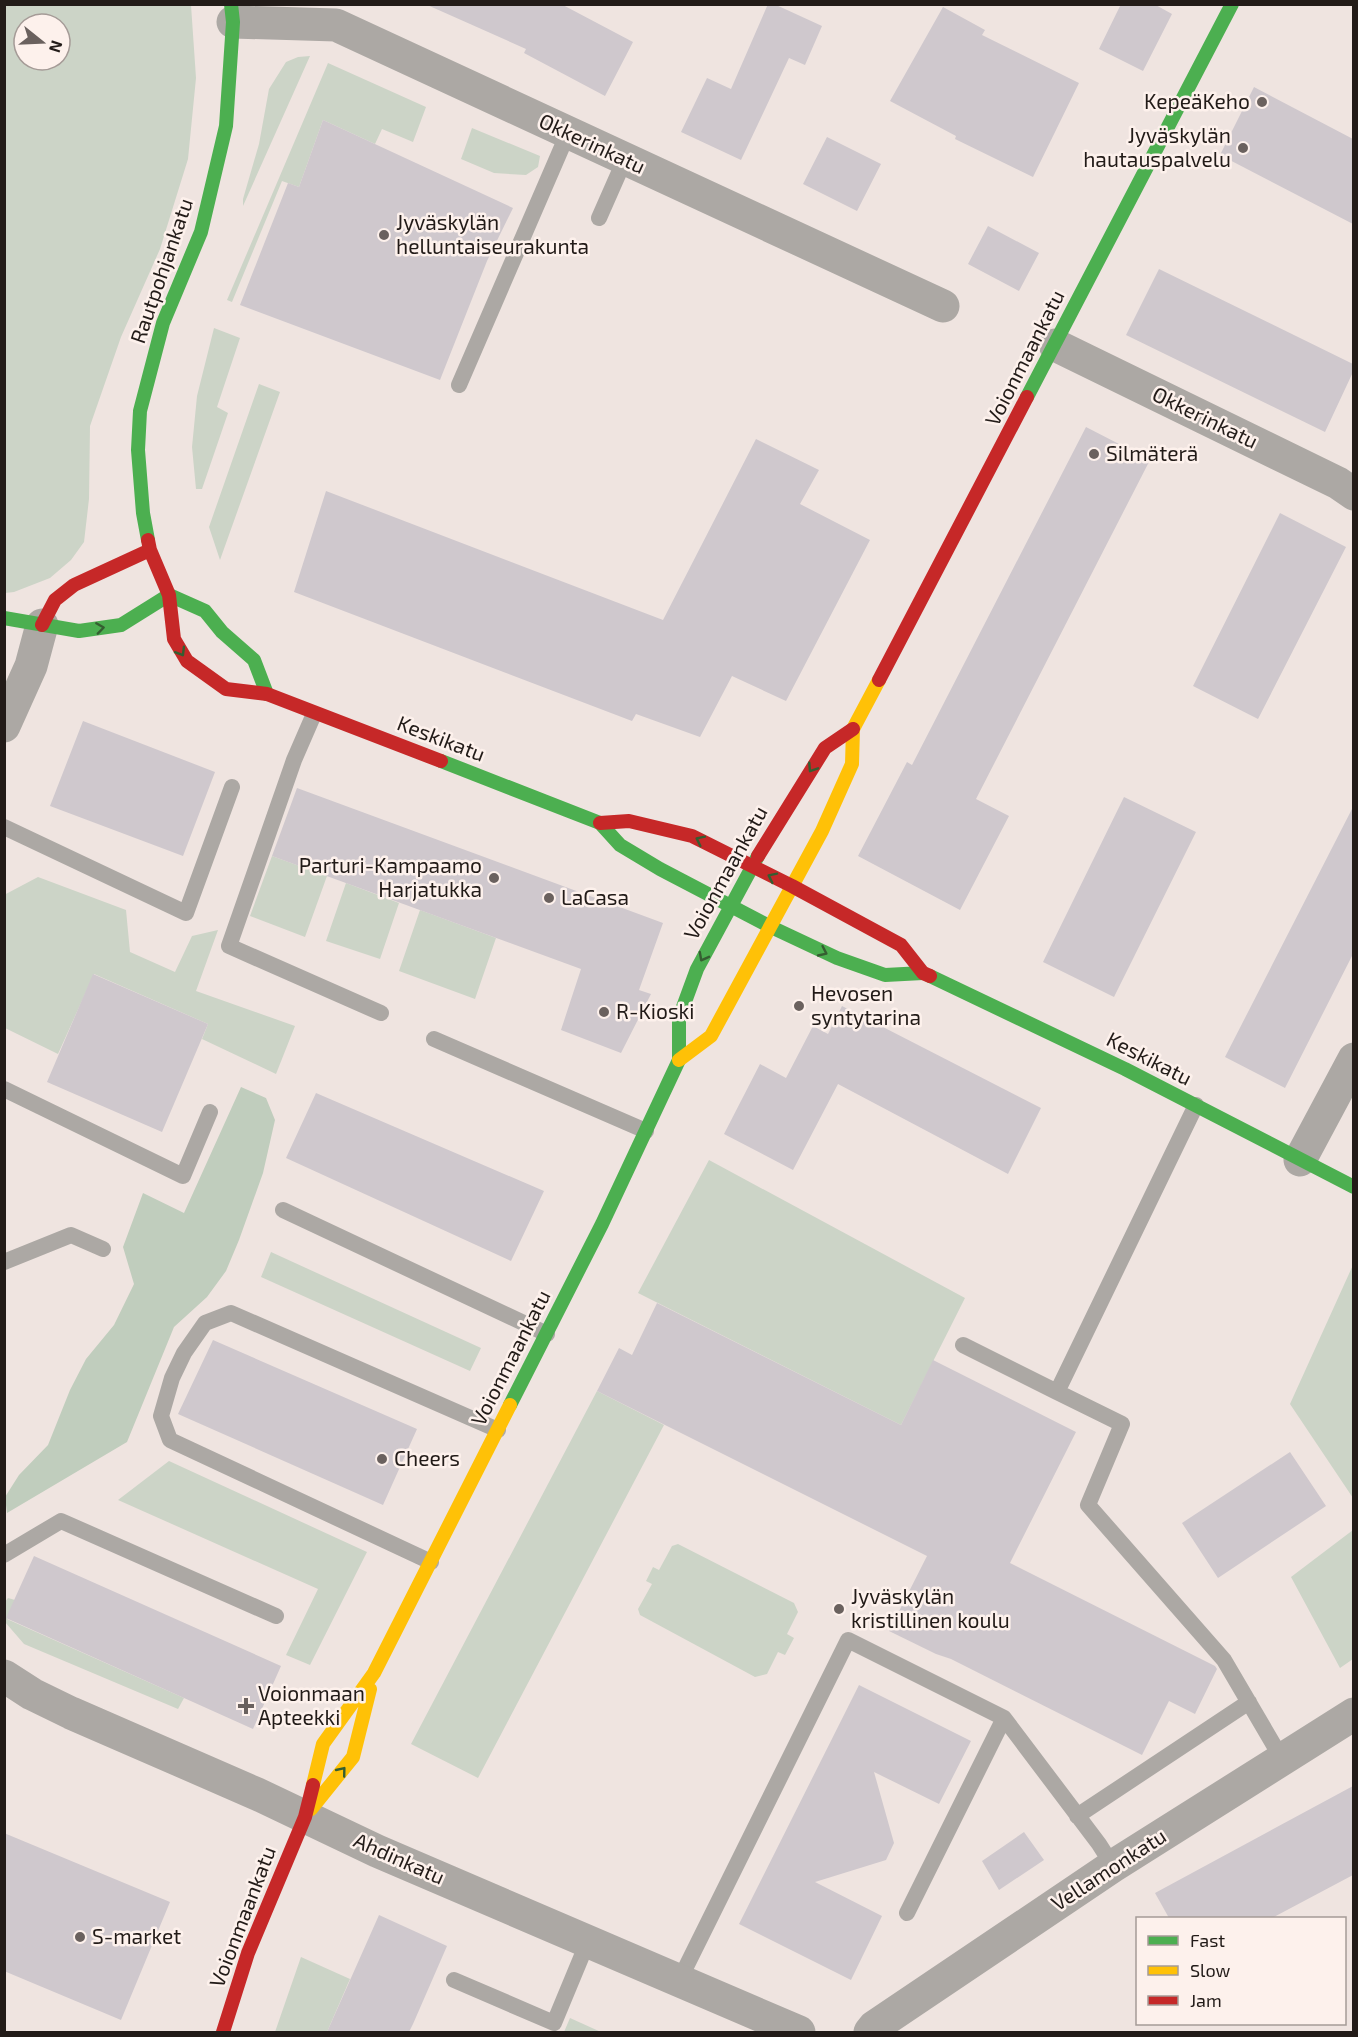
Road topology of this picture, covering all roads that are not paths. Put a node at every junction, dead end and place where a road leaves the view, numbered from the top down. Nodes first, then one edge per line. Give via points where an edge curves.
1 (1232, 4) edge
2 (232, 13) edge
3 (568, 133) junction
4 (625, 159) junction
5 (599, 218) dead end
6 (943, 306) dead end
7 (1054, 345) junction
8 (459, 386) dead end
9 (1353, 494) edge
10 (150, 550) junction
11 (169, 596) junction
12 (4, 618) edge
13 (42, 625) junction
14 (267, 694) junction
15 (314, 714) junction
16 (4, 726) edge
17 (854, 729) junction
18 (232, 787) dead end
19 (600, 823) junction
20 (4, 827) edge
21 (752, 867) junction
22 (792, 886) junction
23 (731, 906) junction
24 (771, 927) junction
25 (923, 973) junction
26 (381, 1013) dead end
27 (434, 1039) dead end
28 (1353, 1059) edge
29 (679, 1060) junction
30 (4, 1089) edge
31 (1196, 1106) junction
32 (210, 1112) dead end
33 (646, 1131) junction
34 (1300, 1160) junction
35 (1353, 1187) edge
36 (283, 1210) dead end
37 (103, 1249) dead end
38 (4, 1262) edge
39 (547, 1334) junction
40 (963, 1345) dead end
41 (1057, 1392) junction
42 (498, 1430) junction
43 (4, 1555) edge
44 (431, 1562) junction
45 (276, 1616) dead end
46 (374, 1673) junction
47 (4, 1676) edge
48 (1249, 1702) junction
49 (1353, 1714) edge
50 (1004, 1718) junction
51 (1282, 1759) junction
52 (1077, 1816) junction
53 (305, 1817) junction
54 (1113, 1866) junction
55 (907, 1913) dead end
56 (588, 1941) junction
57 (454, 1980) dead end
58 (679, 1981) junction
59 (223, 2032) edge
60 (799, 2032) edge
61 (870, 2032) edge

1 - 7 main road, Voionmaankatu
2 - 3 street, Okkerinkatu via 338,20
2 - 10 main road, Rautpohjankatu via 226,126 201,232 163,323 140,411 138,450
3 - 4 street, Okkerinkatu
3 - 8 lane
4 - 5 lane
4 - 6 street, Okkerinkatu
7 - 9 street, Okkerinkatu via 1338,483
7 - 17 main road, Voionmaankatu
10 - 11 main road, Keskikatu
10 - 13 main road via 74,585 55,600
13 -> 11 main road via 79,631 121,625
11 - 14 main road via 206,611 222,632 254,660
11 -> 14 main road, Keskikatu via 174,639 187,662 226,690
12 - 13 main road
13 - 16 street via 32,666
14 - 15 main road, Keskikatu
15 - 19 main road, Keskikatu
15 - 26 lane via 229,946
17 -> 21 main road, Voionmaankatu via 825,748
17 - 22 main road, Voionmaankatu via 852,764
18 - 20 lane via 186,913
21 -> 19 main road, Keskikatu via 692,836 629,821
19 - 23 main road, Keskikatu via 620,845
22 -> 21 main road, Keskikatu
21 - 23 main road, Voionmaankatu
22 - 24 main road, Voionmaankatu
22 - 25 main road, Keskikatu via 901,945
23 - 24 main road, Keskikatu
23 -> 29 main road, Voionmaankatu via 698,969 679,1018
24 -> 25 main road, Keskikatu via 885,975
24 - 29 main road, Voionmaankatu via 711,1036
25 - 31 main road, Keskikatu
27 - 33 lane
28 - 34 street
29 - 33 main road, Voionmaankatu
30 - 32 lane via 183,1176
31 - 34 main road, Keskikatu
31 - 41 lane
33 - 39 main road, Voionmaankatu
34 - 35 main road, Keskikatu
36 - 39 lane
37 - 38 lane via 71,1235
39 - 42 main road, Voionmaankatu
40 - 41 lane
41 - 48 lane via 1122,1424 1088,1505 1224,1660
42 - 44 main road, Voionmaankatu
42 - 44 lane via 231,1313 205,1323 184,1353 161,1416 170,1440
43 - 45 lane via 60,1521
44 - 46 main road, Voionmaankatu
46 - 53 main road, Voionmaankatu via 323,1743
53 -> 46 main road, Voionmaankatu via 353,1757
47 - 53 street, Ahdinkatu via 71,1713
48 - 51 lane
48 - 52 lane
49 - 51 street, Vellamonkatu
50 - 52 lane
50 - 55 lane
50 - 58 lane via 848,1640
51 - 54 street, Vellamonkatu
52 - 54 lane
53 - 56 street, Ahdinkatu
53 - 59 main road, Voionmaankatu via 248,1953
54 - 61 street, Vellamonkatu
56 - 57 lane via 554,2023
56 - 58 street, Ahdinkatu
58 - 60 street, Ahdinkatu

